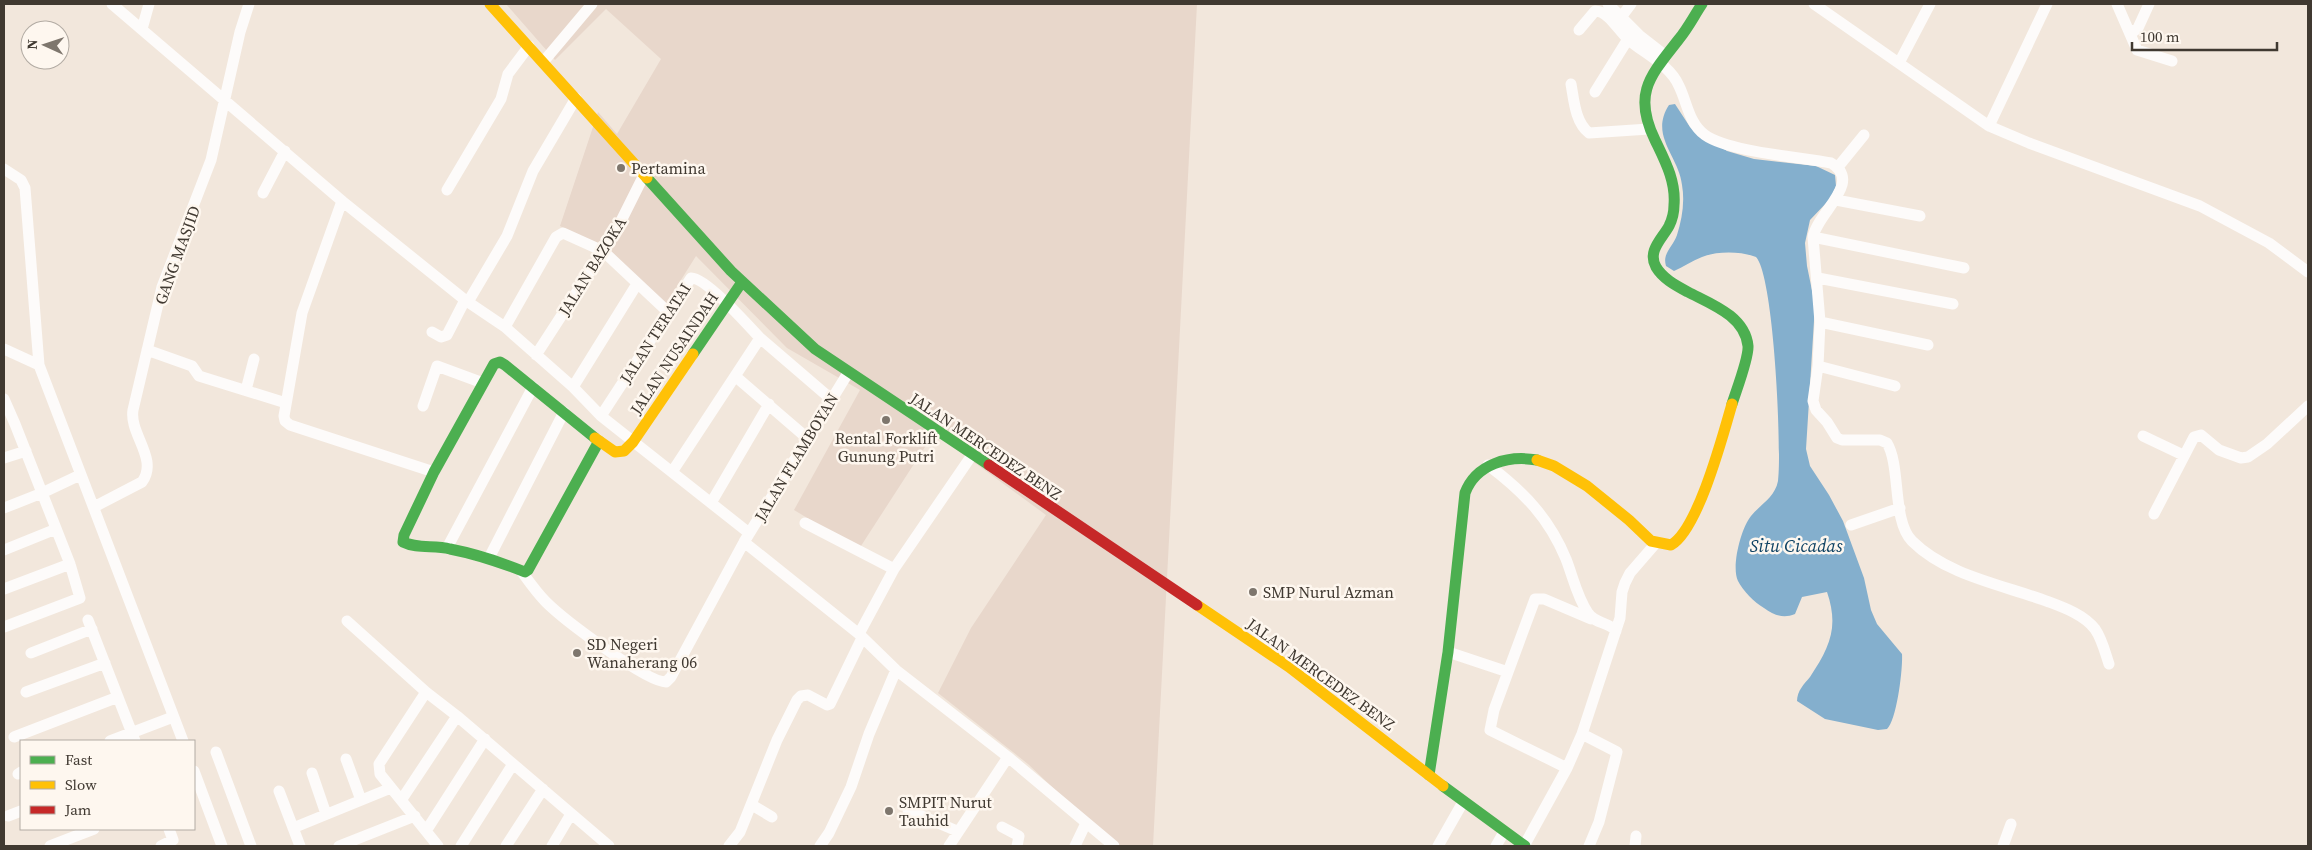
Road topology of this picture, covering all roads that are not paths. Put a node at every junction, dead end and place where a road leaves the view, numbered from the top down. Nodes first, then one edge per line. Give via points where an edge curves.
1 (112, 4) edge
2 (149, 4) edge
3 (250, 4) edge
4 (490, 4) edge
5 (592, 4) edge
6 (1608, 4) edge
7 (1631, 4) edge
8 (1702, 4) edge
9 (1814, 4) edge
10 (1930, 4) edge
11 (2047, 4) edge
12 (2117, 4) edge
13 (2150, 4) edge
14 (1622, 16) junction
15 (142, 29) junction
16 (1579, 30) dead end
17 (2130, 34) junction
18 (1628, 39) junction
19 (529, 46) junction
20 (1663, 59) junction
21 (544, 61) junction
22 (2172, 61) dead end
23 (1899, 63) junction
24 (1571, 84) dead end
25 (1595, 92) dead end
26 (576, 98) junction
27 (226, 101) junction
28 (1989, 126) junction
29 (1649, 129) junction
30 (1864, 134) dead end
31 (285, 152) junction
32 (1838, 167) junction
33 (4, 169) edge
34 (644, 175) junction
35 (447, 190) dead end
36 (263, 193) dead end
37 (1836, 200) junction
38 (342, 201) junction
39 (1920, 216) dead end
40 (1813, 236) junction
41 (603, 251) junction
42 (1964, 268) dead end
43 (2308, 272) edge
44 (1818, 278) junction
45 (742, 282) junction
46 (637, 284) junction
47 (466, 301) junction
48 (728, 304) junction
49 (1953, 304) dead end
50 (668, 312) junction
51 (1820, 322) junction
52 (505, 328) junction
53 (432, 332) dead end
54 (760, 338) junction
55 (1928, 345) dead end
56 (4, 349) edge
57 (147, 350) junction
58 (536, 355) junction
59 (254, 359) dead end
60 (39, 366) junction
61 (1818, 366) junction
62 (848, 373) junction
63 (735, 376) junction
64 (484, 382) junction
65 (1895, 386) dead end
66 (533, 387) junction
67 (572, 387) junction
68 (246, 390) junction
69 (831, 399) junction
70 (4, 400) edge
71 (286, 403) junction
72 (769, 404) junction
73 (422, 406) dead end
74 (2308, 406) edge
75 (564, 412) junction
76 (601, 416) junction
77 (16, 424) junction
78 (4, 428) edge
79 (2143, 436) dead end
80 (807, 438) junction
81 (599, 441) junction
82 (633, 442) junction
83 (26, 451) junction
84 (972, 455) junction
85 (2183, 455) junction
86 (4, 458) edge
87 (1488, 466) junction
88 (434, 472) junction
89 (672, 472) junction
90 (80, 475) junction
91 (42, 493) junction
92 (711, 502) junction
93 (101, 504) junction
94 (4, 508) edge
95 (1900, 508) junction
96 (2154, 514) dead end
97 (805, 523) dead end
98 (1851, 525) dead end
99 (56, 529) junction
100 (747, 537) junction
101 (1656, 543) junction
102 (447, 548) junction
103 (4, 550) edge
104 (489, 558) junction
105 (70, 564) junction
106 (894, 569) junction
107 (522, 572) junction
108 (4, 589) edge
109 (1593, 620) junction
110 (347, 621) dead end
111 (4, 627) edge
112 (1616, 631) junction
113 (861, 636) junction
114 (1448, 652) junction
115 (31, 653) dead end
116 (105, 663) junction
117 (2109, 664) dead end
118 (896, 670) junction
119 (1508, 672) junction
120 (26, 692) dead end
121 (426, 692) junction
122 (118, 697) junction
123 (457, 716) junction
124 (174, 717) junction
125 (1582, 734) junction
126 (14, 737) dead end
127 (134, 737) edge
128 (485, 739) junction
129 (116, 740) edge
130 (182, 740) edge
131 (216, 752) dead end
132 (1008, 757) junction
133 (346, 759) dead end
134 (513, 764) junction
135 (1567, 768) junction
136 (312, 773) dead end
137 (195, 774) edge
138 (1429, 775) junction
139 (391, 788) junction
140 (543, 789) junction
141 (279, 791) dead end
142 (402, 799) junction
143 (361, 800) junction
144 (1463, 802) junction
145 (752, 805) junction
146 (908, 810) dead end
147 (20, 811) edge
148 (326, 814) junction
149 (572, 814) junction
150 (8, 816) dead end
151 (415, 816) junction
152 (772, 817) dead end
153 (1086, 823) junction
154 (2011, 824) dead end
155 (1002, 827) dead end
156 (293, 828) junction
157 (92, 830) edge
158 (169, 830) edge
159 (426, 831) junction
160 (957, 831) junction
161 (1504, 832) junction
162 (62, 844) edge
163 (602, 844) edge
164 (50, 846) edge
165 (161, 846) edge
166 (222, 846) edge
167 (251, 846) edge
168 (300, 846) edge
169 (339, 846) edge
170 (438, 846) edge
171 (461, 846) edge
172 (506, 846) edge
173 (552, 846) edge
174 (729, 846) edge
175 (820, 846) edge
176 (949, 846) edge
177 (1017, 846) edge
178 (1075, 846) edge
179 (1114, 846) edge
180 (1438, 846) edge
181 (1496, 846) edge
182 (1525, 846) edge
183 (1589, 846) edge
184 (2003, 846) edge

1 - 15 street
2 - 15 street
3 - 27 street, GANG MASJID via 240,32
4 - 19 street, JALAN MERCEDEZ BENZ
5 - 21 street
6 - 14 street
7 - 14 street
8 - 20 street via 1679,41
9 - 23 street
10 - 23 street
11 - 28 street
12 - 17 street
13 - 17 street via 2138,28
14 - 20 street
15 - 27 street
16 - 18 street via 1592,13 1598,11
17 - 22 street via 2137,50
18 - 20 street
18 - 25 street
19 - 21 street, JALAN MERCEDEZ BENZ
19 - 35 street via 508,74 501,99
20 - 29 street via 1644,93 1644,113
20 - 32 street via 1680,86 1693,120 1705,135 1743,149 1831,163
21 - 26 street, JALAN MERCEDEZ BENZ
23 - 28 street
24 - 29 street via 1578,118 1589,133
26 - 34 street, JALAN MERCEDEZ BENZ
26 - 47 street via 533,171 507,236
27 - 31 street
27 - 57 street, GANG MASJID via 212,160 162,287
28 - 43 street via 2200,206 2269,243
29 - 101 street via 1671,174 1674,198 1670,223 1653,250 1654,264 1664,276 1741,325 1746,332 1748,347 1733,406 1700,502 1679,540 1673,544
30 - 32 street
31 - 36 street
31 - 38 street
32 - 37 street via 1844,175
33 - 60 street via 21,180 25,188
34 - 41 street, JALAN BAZOKA
34 - 45 street, JALAN MERCEDEZ BENZ
37 - 39 street
37 - 40 street via 1816,224
38 - 47 street
38 - 71 street via 302,313
40 - 42 street
40 - 44 street
41 - 46 street
41 - 52 street via 566,234 558,235
41 - 58 street, JALAN BAZOKA
44 - 49 street
44 - 51 street
45 - 48 street, JALAN NUSAINDAH
45 - 62 street, JALAN MERCEDEZ BENZ via 815,349
46 - 50 street
46 - 67 street
47 - 52 street
47 - 53 street via 447,335 441,337
48 - 50 street, JALAN TERATAI via 694,277 688,280
48 - 54 street, JALAN TERATAI
48 - 82 street, JALAN NUSAINDAH
50 - 76 street, JALAN TERATAI
51 - 55 street
51 - 61 street
52 - 58 street
54 - 63 street
54 - 69 street, JALAN TERATAI
56 - 60 street
57 - 68 street via 192,366 199,376
57 - 93 street, GANG MASJID via 132,417 147,462 146,476 142,482
58 - 67 street
59 - 68 street
60 - 90 street
61 - 65 street
61 - 95 street via 1813,401 1816,410 1837,438 1887,443
62 - 69 street, JALAN FLAMBOYAN
62 - 84 street, JALAN MERCEDEZ BENZ
63 - 72 street
63 - 89 street
64 - 66 street via 494,364 500,362
64 - 73 street via 437,366
64 - 88 street
66 - 75 street
66 - 102 street
67 - 76 street
68 - 71 street
69 - 80 street, JALAN FLAMBOYAN
70 - 77 street
71 - 88 street via 284,416 290,425
72 - 80 street
72 - 92 street
74 - 85 street via 2255,455 2242,458 2227,454 2198,435
75 - 81 street
75 - 104 street
76 - 82 street
77 - 78 street
77 - 83 street
79 - 85 street
80 - 100 street, JALAN FLAMBOYAN
81 - 82 street via 616,453 623,452
81 - 107 street via 528,570
82 - 89 street
83 - 86 street
83 - 91 street
84 - 106 street
84 - 138 street, JALAN MERCEDEZ BENZ via 1289,667
85 - 96 street
87 - 101 street via 1514,459 1546,462 1613,506
87 - 109 street via 1525,494 1539,511 1562,551 1579,598
87 - 114 street via 1469,481 1463,500
88 - 102 street via 402,539 409,545
89 - 92 street
90 - 91 street
90 - 93 street
91 - 94 street
91 - 99 street
92 - 100 street
93 - 124 street
95 - 98 street
95 - 117 street via 1908,536 1947,567 2033,596 2083,618 2100,638
97 - 106 street
99 - 103 street
99 - 105 street
100 - 107 street, JALAN FLAMBOYAN via 666,682 633,668 610,652 548,604
100 - 113 street
101 - 112 street via 1625,583
102 - 104 street
104 - 107 street
105 - 108 street
105 - 111 street via 80,595 78,600
106 - 113 street
109 - 112 street
109 - 119 street via 1537,598
110 - 121 street
112 - 125 street
113 - 118 street
113 - 145 street via 830,704 808,695 797,700 754,793
114 - 119 street
114 - 138 street
115 - 116 street via 90,625
116 - 120 street
116 - 122 street
118 - 132 street
118 - 175 street via 851,787
119 - 135 street via 1490,730
121 - 123 street
121 - 139 street via 379,764 380,774
122 - 126 street
122 - 127 street
123 - 128 street
123 - 142 street
124 - 127 street
124 - 130 street
125 - 135 street
125 - 183 street via 1617,754 1599,822
127 - 129 street
128 - 134 street
128 - 159 street
131 - 167 street
132 - 153 street
132 - 160 street
133 - 143 street
134 - 140 street
134 - 171 street
135 - 182 street
136 - 148 street
137 - 166 street
138 - 144 street, JALAN MERCEDEZ BENZ
139 - 142 street
139 - 143 street
140 - 149 street
140 - 172 street
141 - 156 street
142 - 151 street
143 - 148 street
144 - 161 street, JALAN MERCEDEZ BENZ
144 - 180 street
145 - 152 street
145 - 174 street via 740,832
146 - 160 street
147 - 150 street
148 - 156 street
149 - 163 street
149 - 173 street
151 - 159 street
151 - 169 street
153 - 178 street
153 - 179 street
154 - 184 street
155 - 177 street via 1019,836
156 - 168 street
157 - 162 street
158 - 165 street via 173,840
159 - 170 street
160 - 176 street
161 - 181 street
161 - 182 street, JALAN MERCEDEZ BENZ
162 - 164 street

